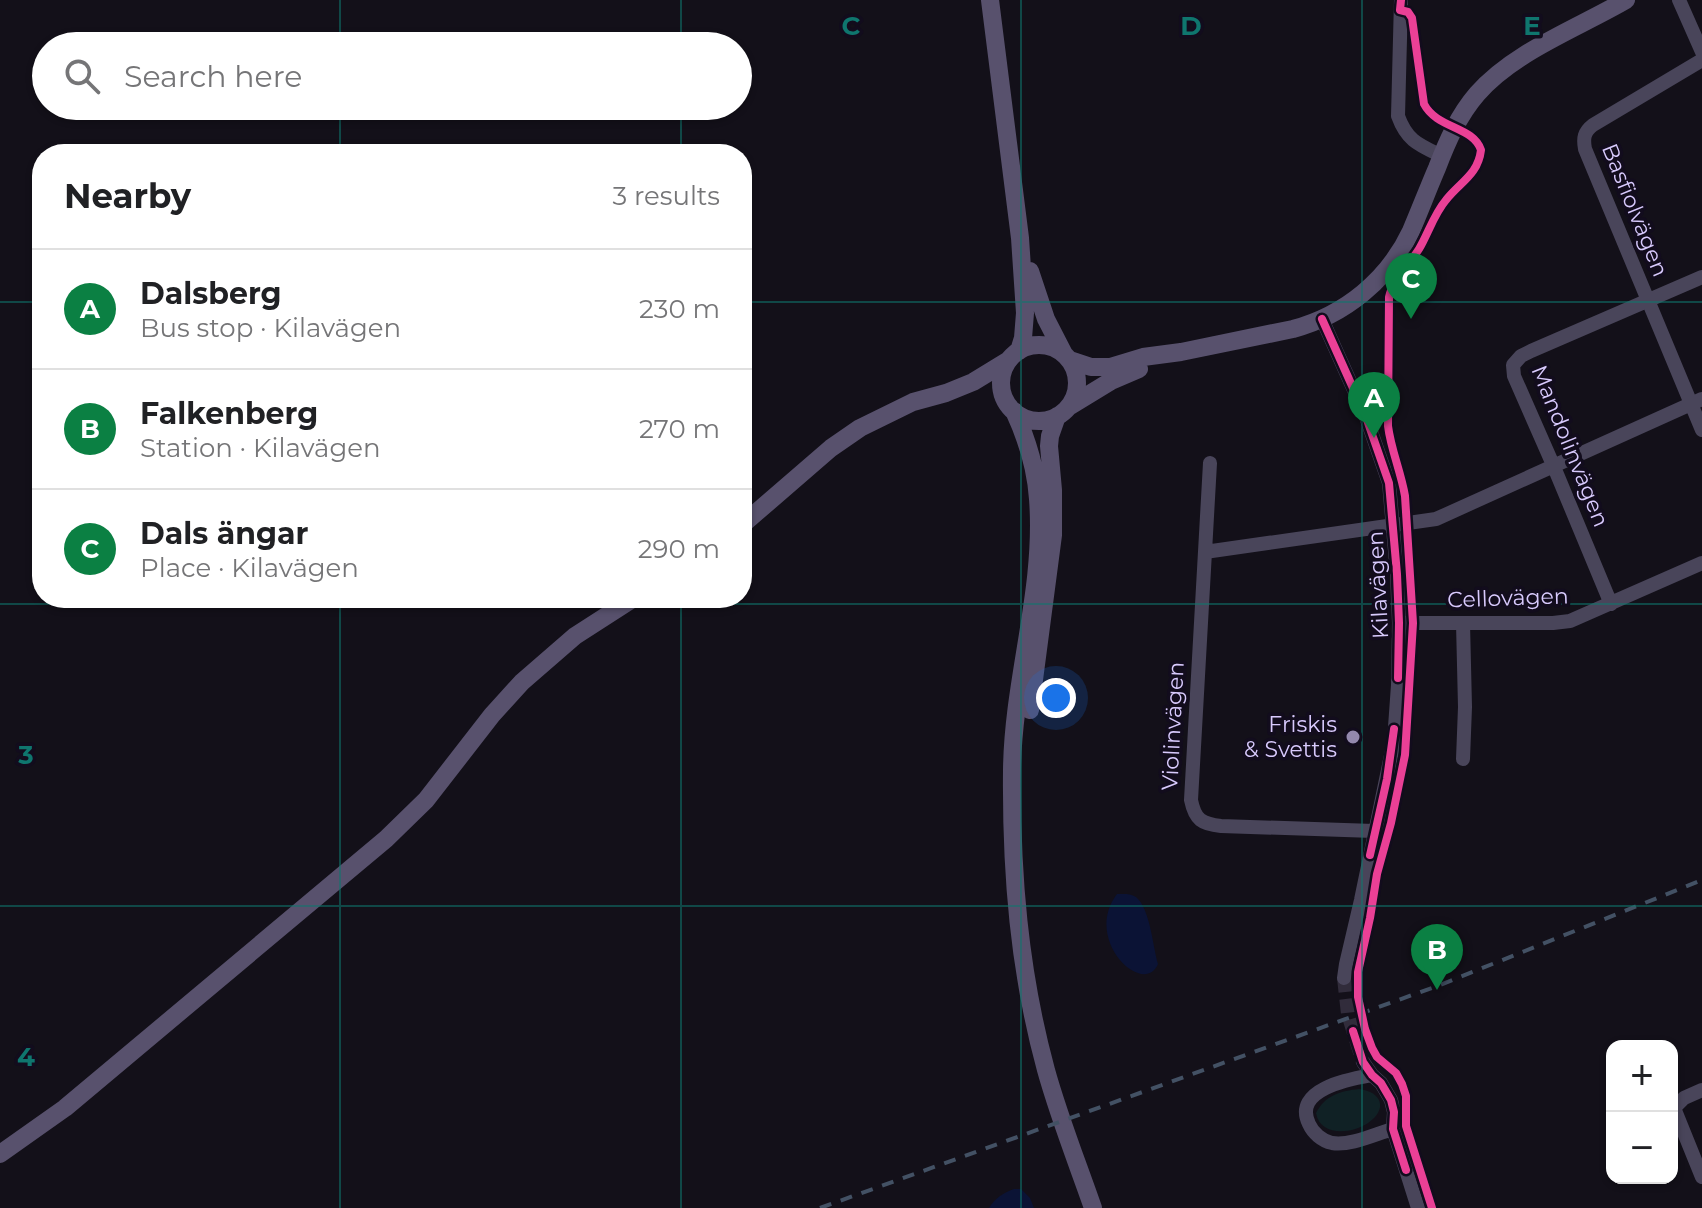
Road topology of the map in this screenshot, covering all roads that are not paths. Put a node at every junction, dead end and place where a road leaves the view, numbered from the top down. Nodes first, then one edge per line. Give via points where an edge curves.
1 (990, 0) edge
2 (1401, 0) edge
3 (1626, 0) edge
4 (1679, 0) edge
5 (1702, 52) edge
6 (1702, 60) edge
7 (1442, 156) junction
8 (1020, 238) junction
9 (1702, 277) edge
10 (1648, 300) junction
11 (1322, 319) junction
12 (1181, 352) junction
13 (1014, 356) junction
14 (1067, 358) junction
15 (946, 393) junction
16 (1696, 401) edge
17 (1010, 406) junction
18 (1062, 412) junction
19 (1702, 430) edge
20 (1210, 463) dead end
21 (1554, 467) junction
22 (752, 516) edge
23 (1393, 526) junction
24 (1205, 552) junction
25 (1702, 563) edge
26 (1611, 604) junction
27 (618, 608) edge
28 (1399, 623) junction
29 (1463, 623) junction
30 (1463, 759) dead end
31 (1374, 831) junction
32 (1344, 978) tunnel mouth
33 (1363, 1062) tunnel mouth
34 (1372, 1075) junction
35 (1702, 1090) edge
36 (1393, 1129) junction
37 (0, 1154) edge
38 (1702, 1177) edge
39 (1093, 1208) edge
40 (1105, 1208) edge
41 (1418, 1208) edge

1 - 8 main road
2 - 7 street via 1398,116 1410,139
3 - 7 main road via 1494,77 1467,106
4 - 5 street
6 - 10 street, Basfiolvägen via 1593,125 1585,135 1585,149
7 - 11 main road via 1394,260 1358,297
8 - 13 main road via 1025,313 1023,338
8 - 14 main road via 1042,309
9 - 10 street, Mandolinvägen
10 - 16 street, Basfiolvägen
10 - 21 street, Mandolinvägen via 1525,354 1513,365
11 - 12 main road
11 - 23 street, Kilavägen via 1380,456
12 - 14 main road via 1110,367
12 - 18 main road via 1125,374
13 - 14 main road via 1045,346
13 - 15 main road
13 - 17 main road via 1002,380
14 - 18 main road via 1077,384
15 - 17 main road via 994,394
15 - 22 main road via 913,402 860,428
16 - 19 street, Basfiolvägen
16 - 21 street
17 - 18 main road via 1035,420
17 - 39 main road via 1031,458 1039,520 1012,766 1017,923 1046,1071
18 - 40 main road via 1050,436 1053,535 1024,766 1027,923 1056,1067
20 - 24 street, Violinvägen
21 - 23 street via 1436,519
21 - 26 street, Mandolinvägen
23 - 24 street
23 - 28 street, Kilavägen
24 - 31 street, Violinvägen via 1191,800 1195,815 1208,825
25 - 26 street, Cellovägen
26 - 29 street, Cellovägen via 1570,621
27 - 37 main road via 529,674 426,800 386,839 65,1108
28 - 29 street, Cellovägen
28 - 31 street, Kilavägen via 1394,741
29 - 30 street
31 - 32 street, Kilavägen
33 - 34 street
34 - 36 street via 1391,1100
34 - 36 street via 1318,1092 1310,1099 1307,1121 1323,1140 1335,1143
35 - 38 street via 1674,1108
36 - 41 street

